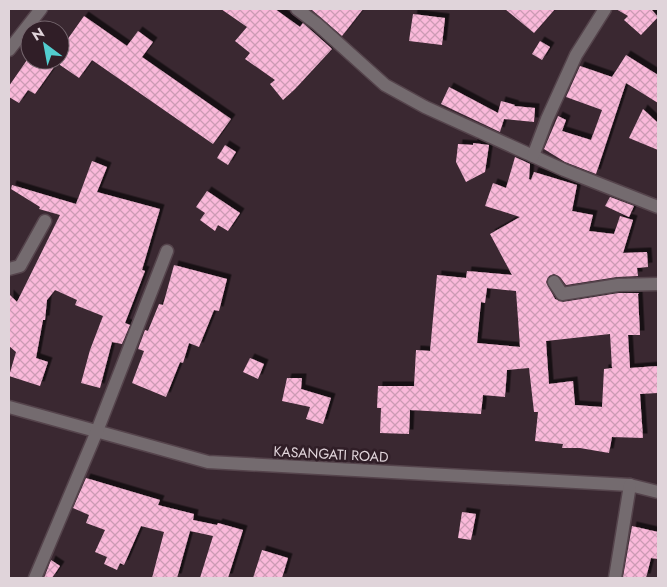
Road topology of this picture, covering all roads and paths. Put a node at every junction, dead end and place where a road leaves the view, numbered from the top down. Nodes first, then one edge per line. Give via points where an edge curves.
1 (41, 9) edge
2 (297, 9) edge
3 (605, 9) edge
4 (9, 50) edge
5 (533, 156) junction
6 (658, 207) edge
7 (44, 221) dead end
8 (166, 251) dead end
9 (9, 269) edge
10 (554, 282) dead end
11 (658, 284) edge
12 (9, 407) edge
13 (97, 431) junction
14 (630, 485) junction
15 (658, 492) edge
16 (35, 578) edge
17 (615, 578) edge

1 - 4 street
2 - 5 street via 385,85
3 - 5 street via 573,62
5 - 6 street
7 - 9 street via 20,266
8 - 13 street
10 - 11 street via 562,294 618,285
12 - 13 street, KASANGATI ROAD
13 - 14 street, KASANGATI ROAD via 208,462
13 - 16 street
14 - 15 street, KASANGATI ROAD
14 - 17 street

